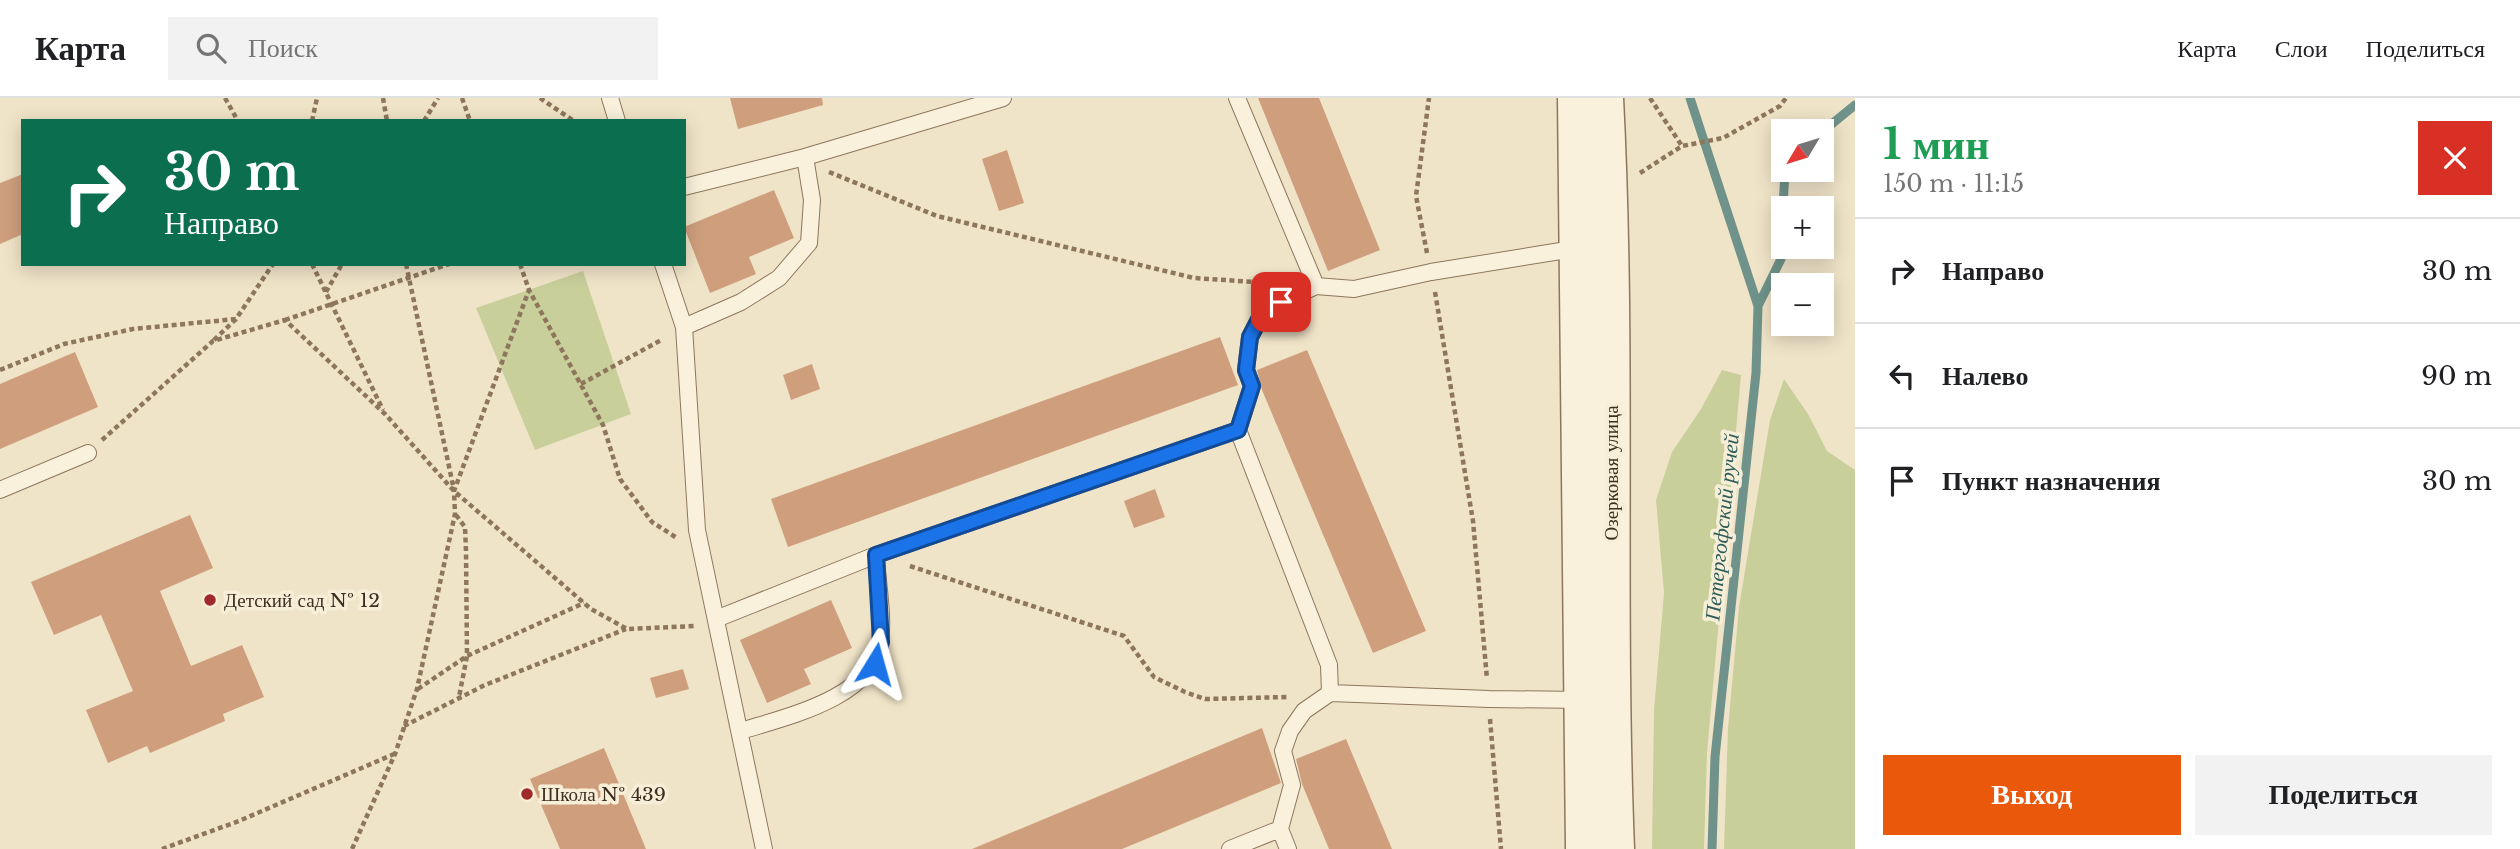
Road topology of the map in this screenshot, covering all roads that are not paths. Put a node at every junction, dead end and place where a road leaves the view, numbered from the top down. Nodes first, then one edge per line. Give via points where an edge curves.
1 (610, 98) edge
2 (1003, 98) edge
3 (1237, 98) edge
4 (1577, 98) edge
5 (1604, 98) edge
6 (616, 119) edge
7 (805, 157) junction
8 (686, 187) edge
9 (1595, 245) junction
10 (664, 266) edge
11 (1316, 286) junction
12 (684, 327) junction
13 (1238, 430) junction
14 (88, 453) road end
15 (0, 489) edge
16 (876, 555) junction
17 (716, 619) junction
18 (1330, 693) junction
19 (1597, 700) junction
20 (741, 731) junction
21 (1280, 828) junction
22 (764, 849) edge
23 (1230, 849) edge
24 (1288, 849) edge
25 (1585, 849) edge
26 (1615, 849) edge

1 - 6 lane
2 - 7 lane
3 - 11 lane
4 - 9 street, Озерковая улица
5 - 9 street, Озерковая улица via 1609,192
7 - 8 lane
7 - 12 lane via 812,200 809,243 779,278 741,302
9 - 11 lane via 1354,289
9 - 19 street, Озерковая улица
10 - 12 lane
11 - 13 lane via 1264,310 1250,337 1246,370 1252,386
12 - 17 lane via 697,530
13 - 16 lane
13 - 18 lane via 1329,665
14 - 15 lane
16 - 17 lane
16 - 20 lane via 881,642 875,664 850,689 810,709
17 - 20 lane
18 - 19 lane
18 - 21 lane via 1304,710 1290,731 1283,751 1292,785
19 - 25 street, Озерковая улица
19 - 26 street, Озерковая улица via 1611,755
20 - 22 lane
21 - 23 lane
21 - 24 lane

